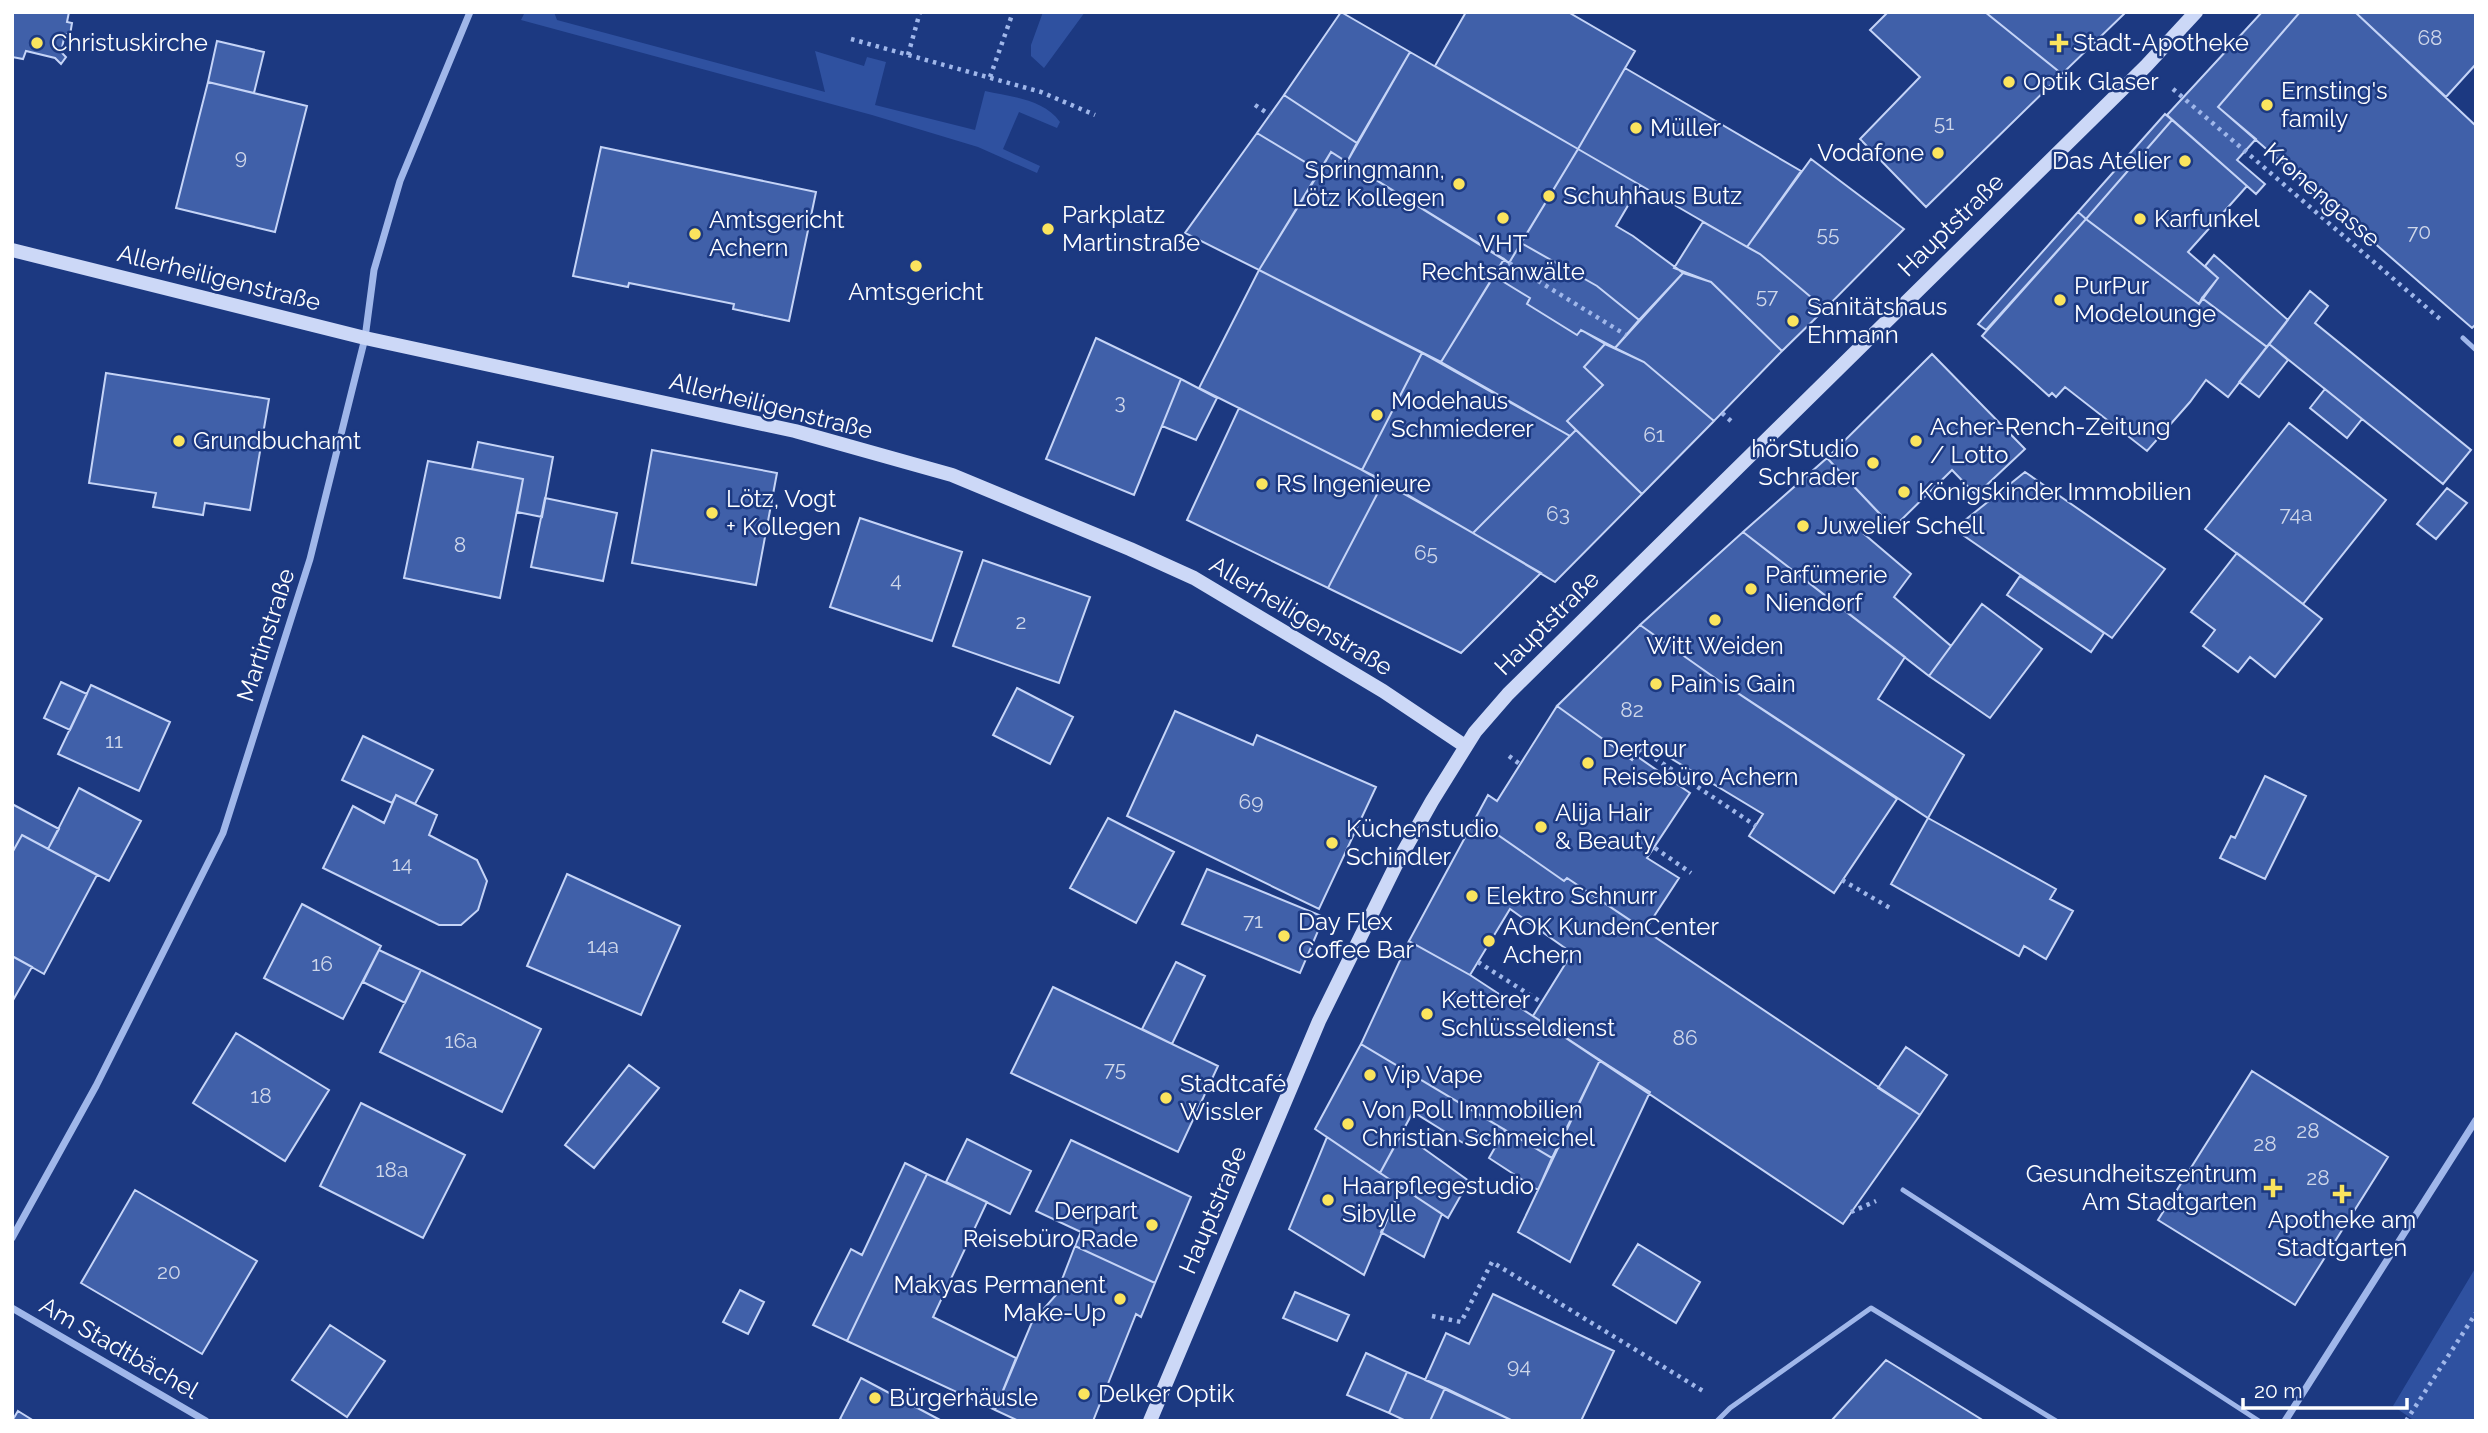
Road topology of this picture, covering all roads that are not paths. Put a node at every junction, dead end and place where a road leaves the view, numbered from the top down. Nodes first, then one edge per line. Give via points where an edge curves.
1 (470, 12) edge
2 (2196, 12) edge
3 (12, 250) edge
4 (365, 338) junction
5 (2463, 338) road end
6 (2476, 350) edge
7 (1465, 746) junction
8 (2476, 1119) edge
9 (1903, 1190) dead end
10 (12, 1238) edge
11 (12, 1308) edge
12 (206, 1421) edge
13 (1150, 1421) edge
14 (1717, 1421) edge
15 (2056, 1421) edge
16 (2259, 1421) edge
17 (2285, 1421) edge

1 - 4 street, Martinstraße via 400,181 374,270
2 - 7 main road, Hauptstraße via 1507,694
3 - 4 main road, Allerheiligenstraße
4 - 7 main road, Allerheiligenstraße via 795,431 952,475 1194,578 1383,691
4 - 10 street, Martinstraße via 310,559 223,833 96,1086
5 - 6 lane
7 - 13 main road, Hauptstraße via 1396,865 1319,1021
8 - 17 street
9 - 16 lane
11 - 12 street, Am Stadtbächel
14 - 15 lane via 1871,1308

